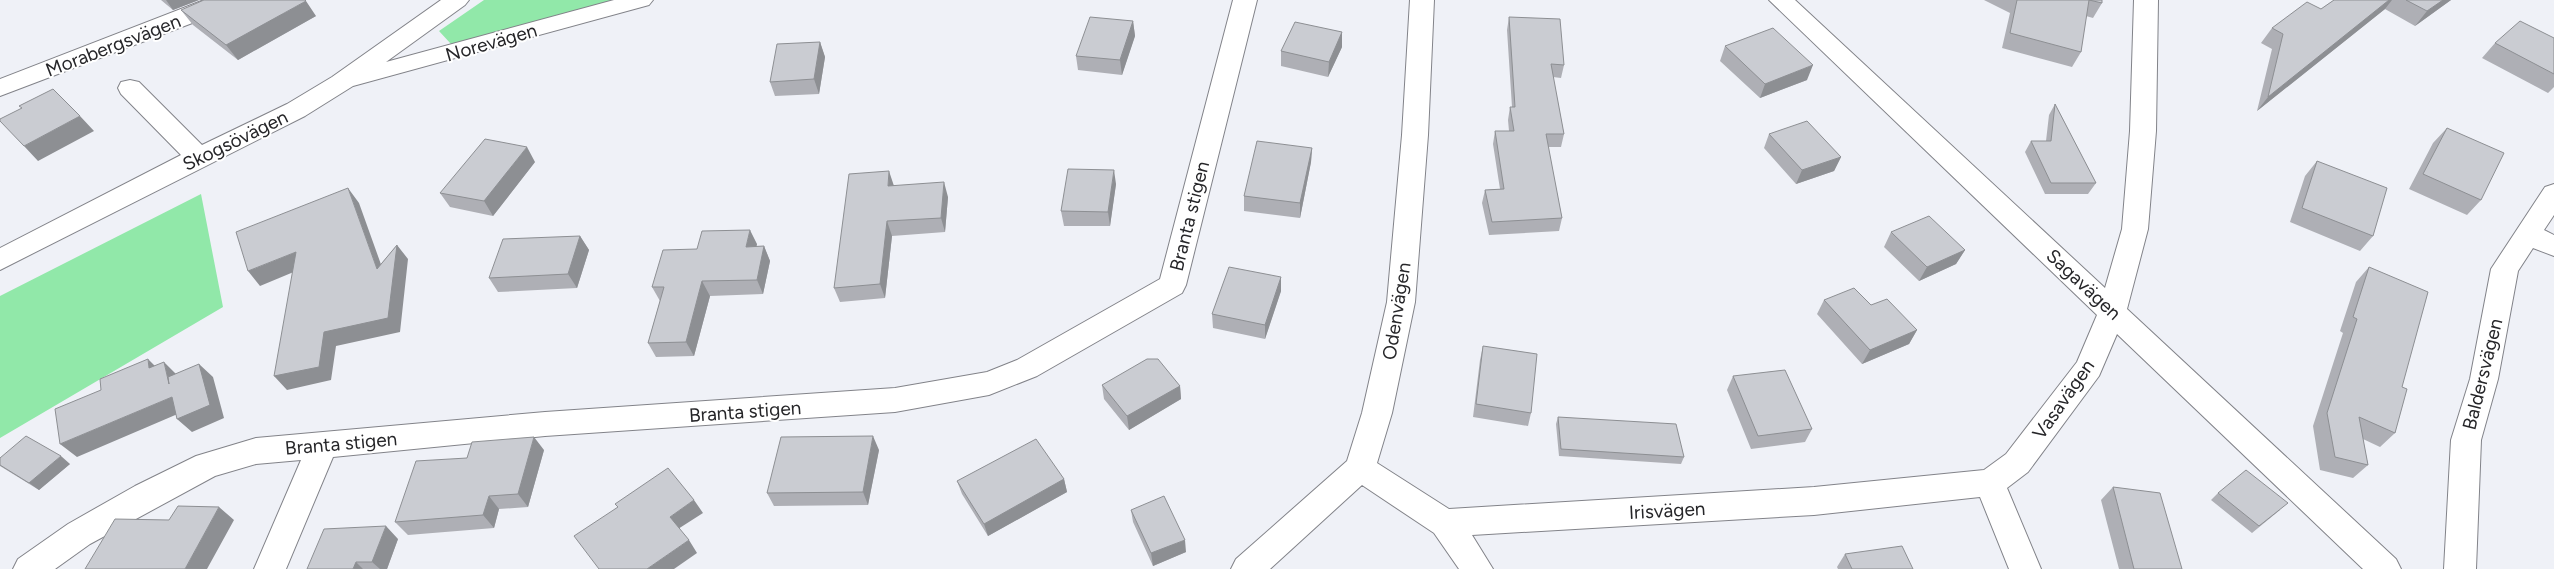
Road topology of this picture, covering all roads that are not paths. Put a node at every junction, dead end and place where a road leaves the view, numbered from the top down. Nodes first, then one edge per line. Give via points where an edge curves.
1 (224, 0) edge
2 (457, 0) edge
3 (641, 0) edge
4 (1245, 0) edge
5 (1422, 0) edge
6 (1781, 0) edge
7 (2146, 0) edge
8 (340, 83) junction
9 (0, 88) edge
10 (130, 88) dead end
11 (199, 157) junction
12 (2554, 194) edge
13 (2527, 234) junction
14 (2554, 246) edge
15 (0, 260) edge
16 (2113, 310) junction
17 (323, 444) junction
18 (1360, 468) junction
19 (1990, 483) junction
20 (1445, 523) junction
21 (28, 569) edge
22 (270, 569) edge
23 (1247, 569) edge
24 (1477, 569) edge
25 (2025, 569) edge
26 (2385, 569) edge
27 (2460, 569) edge

1 - 9 street, Morabergsvägen
2 - 8 street, Skogsövägen
3 - 8 street, Norevägen
4 - 17 street, Branta stigen via 1172,285 1027,368 989,383 895,400 545,424
5 - 18 street, Odenvägen via 1401,302 1377,413
6 - 16 street, Sagavägen
7 - 16 street, Vasavägen via 2143,131 2135,229
8 - 11 street, Skogsövägen via 296,110
10 - 11 street
11 - 15 street, Skogsövägen
12 - 13 street, Baldersvägen
13 - 14 street
13 - 27 street, Baldersvägen via 2505,269 2484,379 2466,440
16 - 19 street, Vasavägen via 2089,368 2017,463
16 - 26 street, Sagavägen
17 - 21 street, Branta stigen via 256,451 208,465 79,534
17 - 22 street
18 - 20 street
18 - 23 street
19 - 20 street, Irisvägen via 1814,501
19 - 25 street
20 - 24 street

